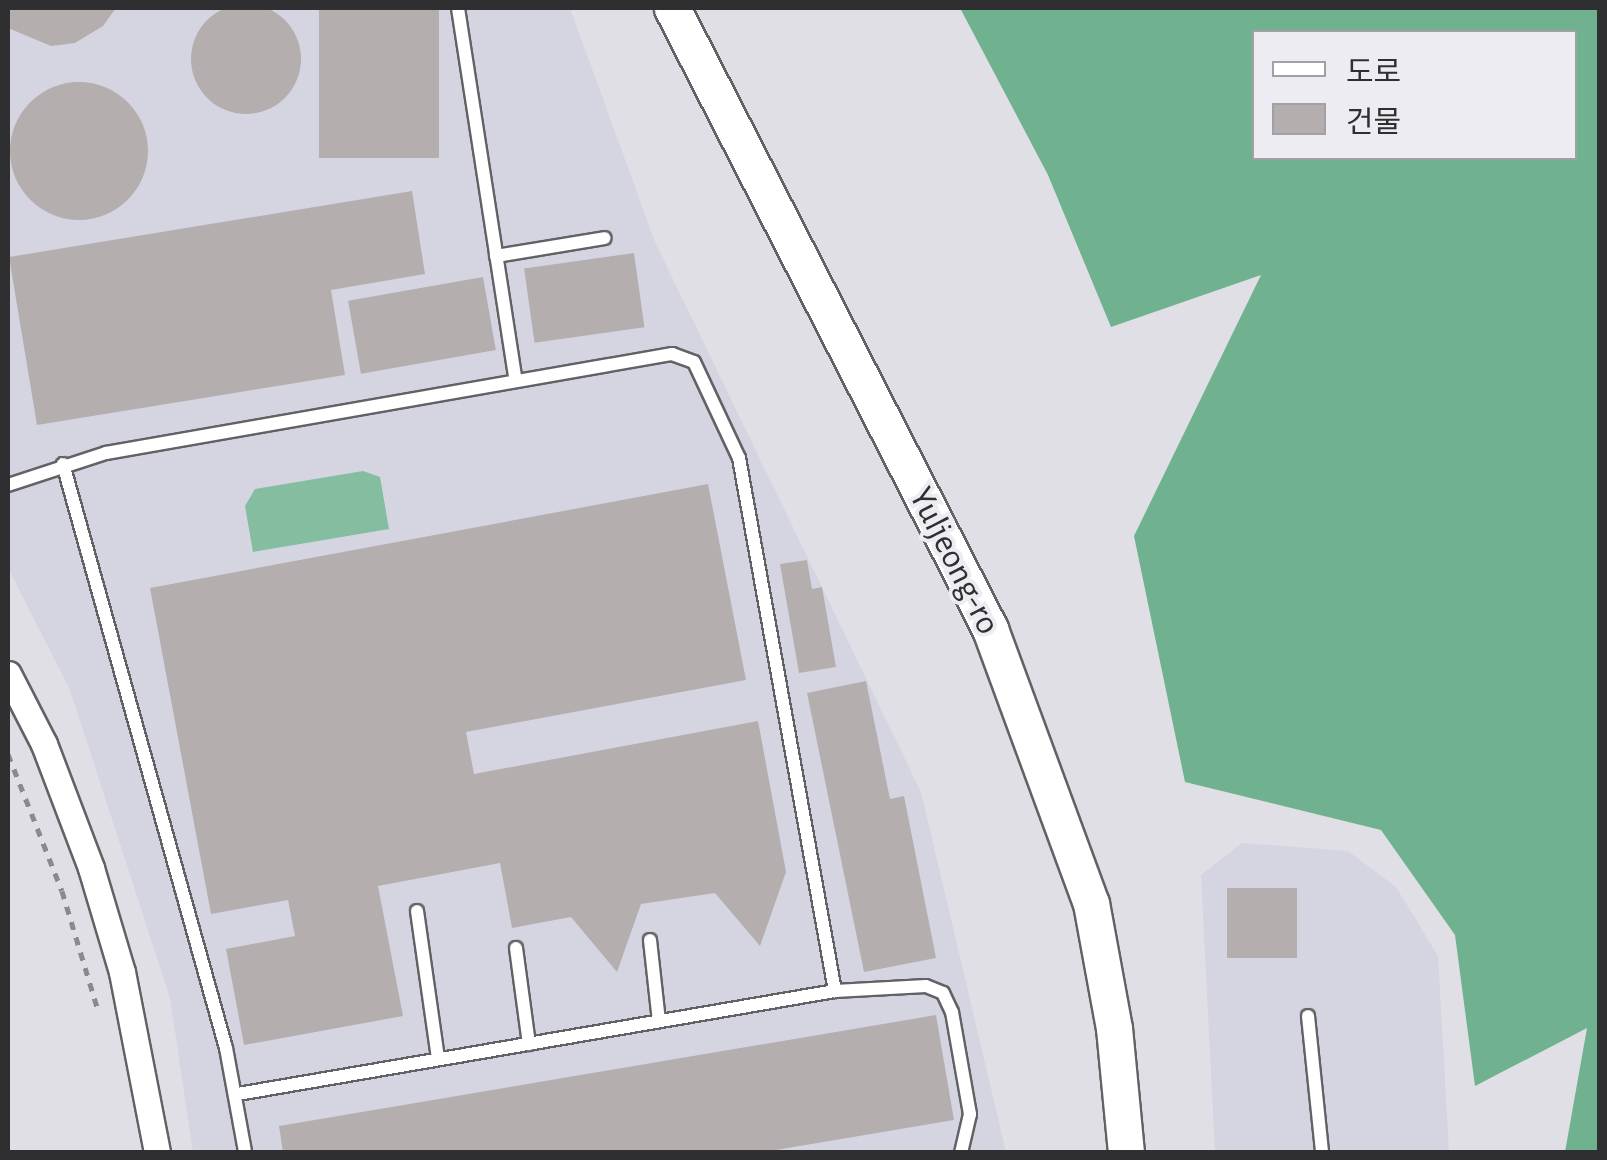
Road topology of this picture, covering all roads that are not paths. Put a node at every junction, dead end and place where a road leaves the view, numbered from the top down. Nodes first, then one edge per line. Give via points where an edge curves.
1 (458, 8) edge
2 (672, 8) edge
3 (605, 238) dead end
4 (496, 256) junction
5 (516, 381) junction
6 (63, 464) junction
7 (8, 483) edge
8 (8, 674) edge
9 (418, 911) dead end
10 (650, 940) dead end
11 (516, 948) dead end
12 (835, 991) junction
13 (1308, 1016) dead end
14 (659, 1022) junction
15 (529, 1044) junction
16 (438, 1059) junction
17 (238, 1094) junction
18 (157, 1152) edge
19 (245, 1152) edge
20 (961, 1152) edge
21 (1126, 1152) edge
22 (1322, 1152) edge

1 - 4 lane
2 - 21 main road, Yuljeong-ro via 990,629 1090,903 1114,1028
3 - 4 lane
4 - 5 lane
5 - 6 lane
5 - 12 lane via 672,354 700,370 739,458
6 - 7 lane
6 - 17 lane
8 - 18 street via 44,744 91,868 122,972
9 - 16 lane
10 - 14 lane
11 - 15 lane
12 - 14 lane
12 - 20 lane via 916,986 943,993 970,1114
13 - 22 lane
14 - 15 lane
15 - 16 lane
16 - 17 lane
17 - 19 lane

